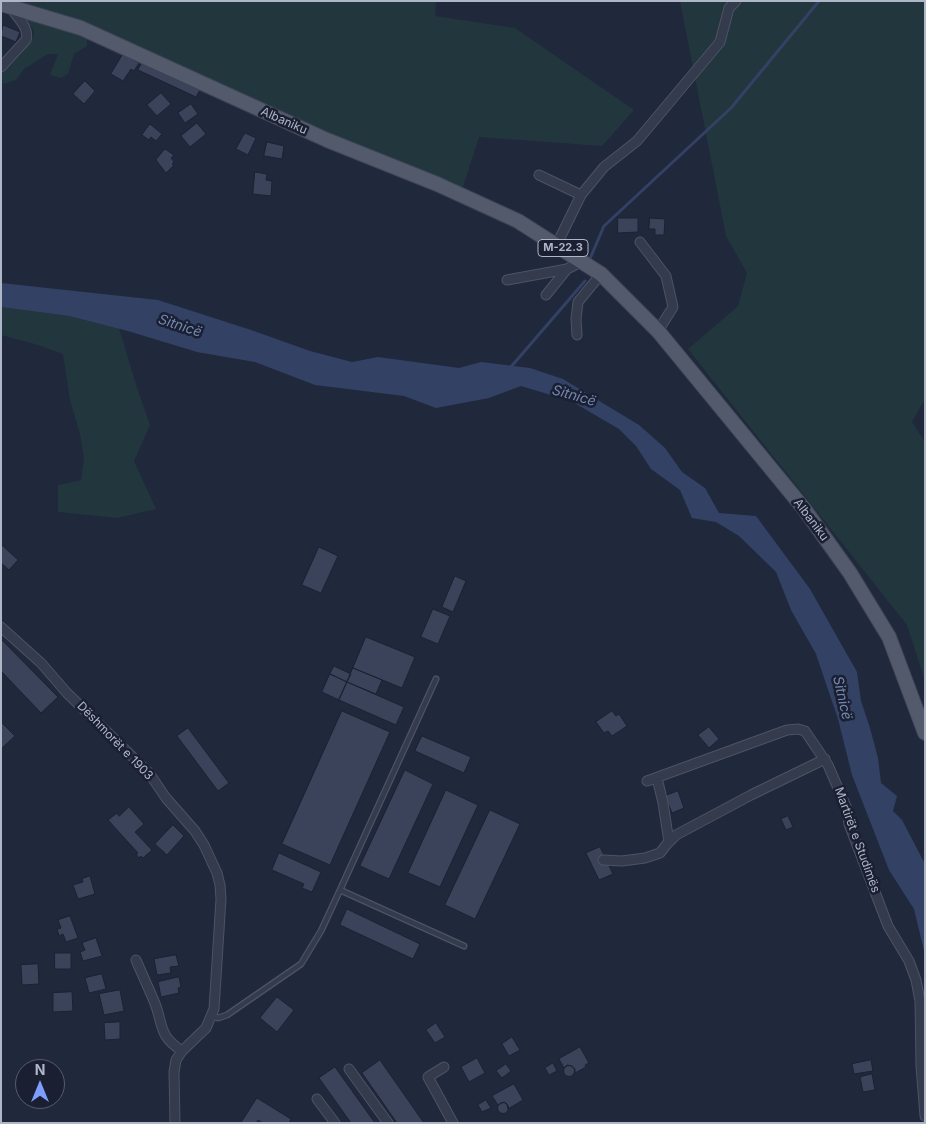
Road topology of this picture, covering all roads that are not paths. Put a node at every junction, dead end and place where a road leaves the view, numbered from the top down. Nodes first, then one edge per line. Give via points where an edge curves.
1 (736, 1) edge
2 (5, 5) edge
3 (1, 67) edge
4 (539, 175) dead end
5 (581, 195) junction
6 (640, 242) dead end
7 (557, 244) junction
8 (583, 261) junction
9 (567, 269) junction
10 (601, 274) junction
11 (507, 280) dead end
12 (546, 295) dead end
13 (658, 331) junction
14 (578, 335) dead end
15 (1, 627) edge
16 (436, 679) dead end
17 (925, 733) edge
18 (825, 759) junction
19 (656, 778) junction
20 (647, 781) dead end
21 (669, 842) junction
22 (603, 860) dead end
23 (340, 890) junction
24 (464, 946) dead end
25 (136, 960) dead end
26 (212, 1016) junction
27 (182, 1051) junction
28 (444, 1067) dead end
29 (350, 1069) dead end
30 (318, 1099) dead end
31 (925, 1116) edge
32 (175, 1123) edge
33 (335, 1123) edge
34 (388, 1123) edge
35 (453, 1123) edge

1 - 5 street via 729,8 720,42 637,141 604,167
2 - 3 street, Albaniku via 28,35
2 - 7 main road, Albaniku / M-22.3 via 81,28 327,140 437,184 518,221
4 - 5 street
5 - 7 street
6 - 13 street via 666,276 673,307
7 - 8 main road, Albaniku / M-22.3
8 - 9 street
8 - 10 main road, Albaniku / M-22.3
9 - 11 street
9 - 12 street
10 - 13 main road, Albaniku / M-22.3
10 - 14 street via 578,302
13 - 17 main road, Albaniku / M-22.3 via 805,510 850,573 889,637
15 - 26 street, Dëshmorët e 1903 via 149,773 204,845 217,872 221,892
16 - 23 lane
18 - 19 street, Martirët e Studimës via 804,731 787,730
18 - 21 street via 745,798 676,835
18 - 31 street, Martirët e Studimës via 847,809 849,824 888,926 909,961 916,980 920,1001
19 - 20 street, Martirët e Studimës
19 - 21 street
21 - 22 street via 660,853 645,858
23 - 24 lane
23 - 26 lane via 302,964 224,1017
25 - 27 street via 164,1034
26 - 27 street via 206,1028
27 - 32 street via 175,1065
28 - 35 street via 428,1077
29 - 34 street
30 - 33 street

